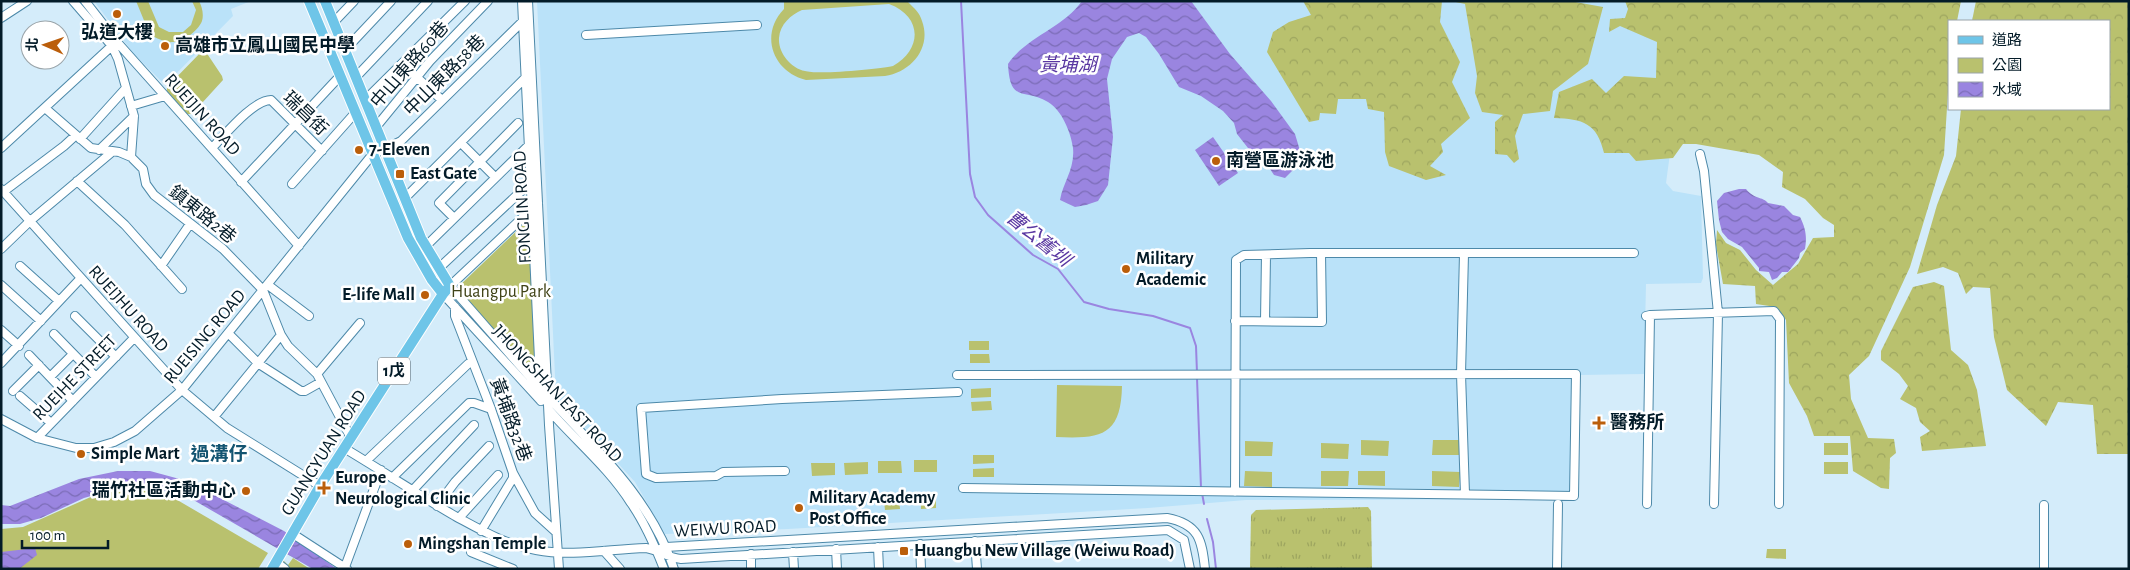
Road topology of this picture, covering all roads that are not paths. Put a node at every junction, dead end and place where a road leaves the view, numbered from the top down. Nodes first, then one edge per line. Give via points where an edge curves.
1 (27, 1) edge
2 (73, 1) edge
3 (85, 1) edge
4 (308, 1) edge
5 (354, 1) edge
6 (391, 1) edge
7 (428, 1) edge
8 (465, 1) edge
9 (488, 1) edge
10 (522, 1) edge
11 (528, 1) edge
12 (327, 2) edge
13 (1, 18) edge
14 (523, 21) junction
15 (334, 22) junction
16 (757, 25) dead end
17 (586, 34) dead end
18 (114, 44) junction
19 (345, 50) junction
20 (402, 64) junction
21 (340, 76) junction
22 (356, 77) junction
23 (526, 77) junction
24 (417, 78) junction
25 (126, 88) junction
26 (165, 96) junction
27 (365, 100) junction
28 (442, 100) junction
29 (131, 106) junction
30 (44, 108) junction
31 (356, 113) junction
32 (134, 116) junction
33 (295, 124) junction
34 (518, 124) dead end
35 (376, 127) junction
36 (78, 137) junction
37 (461, 143) junction
38 (530, 144) junction
39 (1, 148) edge
40 (212, 148) junction
41 (99, 150) junction
42 (385, 150) junction
43 (322, 151) junction
44 (112, 152) junction
45 (1700, 154) dead end
46 (372, 155) junction
47 (131, 157) junction
48 (479, 161) junction
49 (495, 178) junction
50 (77, 181) junction
51 (242, 182) junction
52 (531, 182) junction
53 (292, 184) dead end
54 (3, 194) edge
55 (405, 198) junction
56 (535, 205) junction
57 (454, 218) junction
58 (30, 222) junction
59 (190, 224) junction
60 (299, 246) junction
61 (426, 246) junction
62 (1, 249) edge
63 (1321, 253) junction
64 (1634, 253) dead end
65 (1464, 254) junction
66 (1266, 255) junction
67 (20, 266) dead end
68 (162, 266) junction
69 (439, 268) junction
70 (80, 278) junction
71 (1, 285) edge
72 (450, 286) junction
73 (265, 287) junction
74 (182, 289) dead end
75 (443, 294) junction
76 (59, 301) junction
77 (455, 307) junction
78 (1718, 313) junction
79 (75, 316) dead end
80 (309, 316) dead end
81 (41, 321) junction
82 (1235, 321) junction
83 (1265, 321) junction
84 (360, 323) dead end
85 (1, 330) edge
86 (228, 333) junction
87 (54, 334) dead end
88 (281, 335) junction
89 (134, 338) junction
90 (19, 346) junction
91 (73, 354) junction
92 (29, 355) dead end
93 (116, 357) junction
94 (1, 363) edge
95 (259, 364) junction
96 (468, 364) dead end
97 (39, 365) junction
98 (318, 374) junction
99 (1461, 374) junction
100 (957, 375) dead end
101 (1236, 375) junction
102 (96, 376) junction
103 (50, 377) junction
104 (321, 382) junction
105 (540, 388) junction
106 (182, 390) junction
107 (13, 391) dead end
108 (958, 392) dead end
109 (20, 396) dead end
110 (545, 399) junction
111 (73, 401) junction
112 (491, 409) junction
113 (549, 411) junction
114 (1, 418) edge
115 (214, 418) junction
116 (52, 423) junction
117 (474, 425) dead end
118 (37, 438) junction
119 (351, 438) junction
120 (490, 446) dead end
121 (344, 448) junction
122 (366, 461) junction
123 (381, 470) junction
124 (785, 471) dead end
125 (513, 473) junction
126 (498, 475) dead end
127 (392, 478) junction
128 (320, 486) junction
129 (963, 488) dead end
130 (412, 491) junction
131 (1235, 492) junction
132 (1465, 494) junction
133 (1558, 504) dead end
134 (1647, 504) dead end
135 (1714, 504) dead end
136 (1780, 504) dead end
137 (2044, 505) dead end
138 (437, 506) junction
139 (459, 518) junction
140 (481, 531) junction
141 (556, 532) junction
142 (292, 536) junction
143 (975, 541) junction
144 (920, 544) junction
145 (878, 546) junction
146 (666, 547) junction
147 (836, 549) junction
148 (656, 550) junction
149 (604, 551) junction
150 (471, 552) dead end
151 (793, 552) junction
152 (557, 553) junction
153 (751, 554) junction
154 (670, 558) junction
155 (278, 564) edge
156 (346, 568) edge
157 (513, 569) edge
158 (559, 569) edge
159 (620, 569) edge
160 (664, 569) edge
161 (674, 569) edge
162 (752, 569) edge
163 (794, 569) edge
164 (837, 569) edge
165 (879, 569) edge
166 (921, 569) edge
167 (977, 569) edge
168 (1190, 569) edge
169 (1204, 569) edge
170 (1557, 569) edge
171 (2044, 569) edge

1 - 13 street
2 - 18 street
3 - 18 street, RUEIJIN ROAD
4 - 21 main road, JHONGSHAN EAST ROAD
5 - 15 street
6 - 19 street
7 - 22 street
8 - 20 street
9 - 24 street, 中山東路60巷
10 - 14 street, FONGLIN ROAD
11 - 56 street, FONGLIN ROAD
12 - 15 main road, JHONGSHAN EAST ROAD
14 - 23 street, FONGLIN ROAD
14 - 28 street, 中山東路58巷
15 - 19 main road, JHONGSHAN EAST ROAD
16 - 17 street
18 - 25 street
18 - 26 street, RUEIJIN ROAD
18 - 30 street
19 - 22 main road, JHONGSHAN EAST ROAD
20 - 24 street
20 - 27 street
21 - 31 main road, JHONGSHAN EAST ROAD
21 - 33 street
22 - 27 main road, JHONGSHAN EAST ROAD
23 - 37 street
23 - 38 street, FONGLIN ROAD
24 - 28 street
24 - 35 street, 中山東路60巷
25 - 29 street
25 - 36 street
26 - 29 street
26 - 40 street, RUEIJIN ROAD
27 - 35 main road, JHONGSHAN EAST ROAD
28 - 42 street, 中山東路58巷 via 401,141
29 - 32 street
30 - 36 street
30 - 39 street
31 - 43 street
31 - 46 main road, JHONGSHAN EAST ROAD
32 - 41 street
32 - 47 street
33 - 40 street, 瑞昌街 via 271,100 267,100 256,105
33 - 43 street, 瑞昌街
33 - 51 street
34 - 48 street
35 - 42 main road, JHONGSHAN EAST ROAD
36 - 41 street via 86,145
36 - 54 street
37 - 48 street
37 - 55 street
38 - 49 street
38 - 52 street, FONGLIN ROAD
40 - 51 street, RUEIJIN ROAD
41 - 44 street
42 - 46 street
42 - 55 main road, JHONGSHAN EAST ROAD
43 - 53 street, 瑞昌街
44 - 47 street
44 - 50 street
45 - 78 street
46 - 60 street, RUEISING ROAD
46 - 75 main road, JHONGSHAN EAST ROAD via 408,238
47 - 59 street, 鎮東路2巷 via 143,169 146,184 154,195
48 - 49 street
48 - 57 street via 439,203
49 - 57 street
50 - 58 street
50 - 68 street
51 - 60 street, RUEIJIN ROAD
52 - 56 street, FONGLIN ROAD
52 - 69 street
54 - 58 street, RUEIJHU ROAD
55 - 61 main road, JHONGSHAN EAST ROAD
56 - 72 street
56 - 105 street, FONGLIN ROAD
56 - 110 street, FONGLIN ROAD
57 - 61 street
58 - 62 street
58 - 70 street, RUEIJHU ROAD
59 - 68 street
59 - 73 street, 鎮東路2巷
60 - 73 street, RUEISING ROAD
61 - 69 main road, JHONGSHAN EAST ROAD
63 - 65 street
63 - 66 street
63 - 83 street via 1322,322
64 - 65 street
65 - 99 street
66 - 82 street via 1244,255 1236,260
66 - 83 street
67 - 76 street
68 - 74 street
69 - 72 main road, JHONGSHAN EAST ROAD
70 - 76 street
70 - 89 street, RUEIJHU ROAD
71 - 81 street
72 - 75 main road, GUANGYUAN ROAD / 1戊
72 - 105 street, JHONGSHAN EAST ROAD
73 - 80 street
73 - 86 street, RUEISING ROAD
73 - 88 street
75 - 77 street, JHONGSHAN EAST ROAD
75 - 119 main road, GUANGYUAN ROAD / 1戊
76 - 81 street
77 - 110 street, JHONGSHAN EAST ROAD
77 - 112 street, 黃埔路32巷 via 455,316
78 - 134 street via 1648,316
78 - 135 street
78 - 136 street via 1774,311 1780,319
79 - 93 street
81 - 90 street
82 - 83 street
82 - 101 street
84 - 98 street
85 - 90 street
86 - 95 street
86 - 106 street, RUEISING ROAD
87 - 91 street
88 - 95 street
88 - 98 street
89 - 93 street, RUEIHE STREET
89 - 106 street, RUEIJHU ROAD
90 - 94 street
91 - 102 street
91 - 103 street
92 - 97 street
93 - 102 street, RUEIHE STREET
95 - 104 street via 301,391
95 - 115 street
96 - 122 street
97 - 103 street
97 - 107 street
98 - 104 street
99 - 101 street
99 - 132 street
99 - 132 street via 1576,374 1574,496
100 - 101 street
101 - 131 street
102 - 111 street, RUEIHE STREET
103 - 111 street
104 - 119 street
105 - 110 street, FONGLIN ROAD
106 - 115 street, RUEIJHU ROAD
106 - 118 street, RUEISING ROAD via 135,431 114,442 94,448 76,448
108 - 124 street via 641,408 646,474 656,478
109 - 116 street
110 - 113 street, JHONGSHAN EAST ROAD
110 - 146 street, JHONGSHAN EAST ROAD via 616,469
111 - 116 street, RUEIHE STREET
112 - 125 street, 黃埔路32巷
112 - 127 street via 469,403
113 - 141 street
113 - 148 street, JHONGSHAN EAST ROAD via 609,473 631,502
114 - 118 street, RUEISING ROAD
115 - 128 street, RUEIJHU ROAD
116 - 118 street, RUEIHE STREET
117 - 130 street
119 - 121 main road, GUANGYUAN ROAD / 1戊
120 - 138 street
121 - 122 street
121 - 128 main road, GUANGYUAN ROAD / 1戊
122 - 123 street
123 - 127 street
123 - 156 street
125 - 140 street
125 - 141 street, 黃埔路32巷 via 535,513
126 - 139 street
127 - 130 street
128 - 142 main road, GUANGYUAN ROAD / 1戊
129 - 131 street
130 - 138 street
131 - 132 street
133 - 170 street
137 - 171 street
138 - 139 street
139 - 140 street
140 - 152 street via 518,546
141 - 152 street
142 - 155 main road, 1戊
142 - 156 street
143 - 144 street, WEIWU ROAD
143 - 167 street
143 - 168 street, WEIWU ROAD via 1168,530 1184,540
144 - 145 street, WEIWU ROAD
144 - 166 street
145 - 147 street, WEIWU ROAD
145 - 165 street
146 - 148 street, WEIWU ROAD
146 - 154 street, JHONGSHAN EAST ROAD
146 - 169 street, WEIWU ROAD via 1167,518 1191,526 1199,536
147 - 151 street, WEIWU ROAD
147 - 164 street
148 - 149 street
148 - 154 street, WEIWU ROAD
148 - 160 street, JHONGSHAN EAST ROAD
149 - 152 street
149 - 159 street
150 - 157 street
151 - 153 street, WEIWU ROAD
151 - 163 street
152 - 158 street
153 - 154 street, WEIWU ROAD
153 - 162 street
154 - 161 street, JHONGSHAN EAST ROAD

